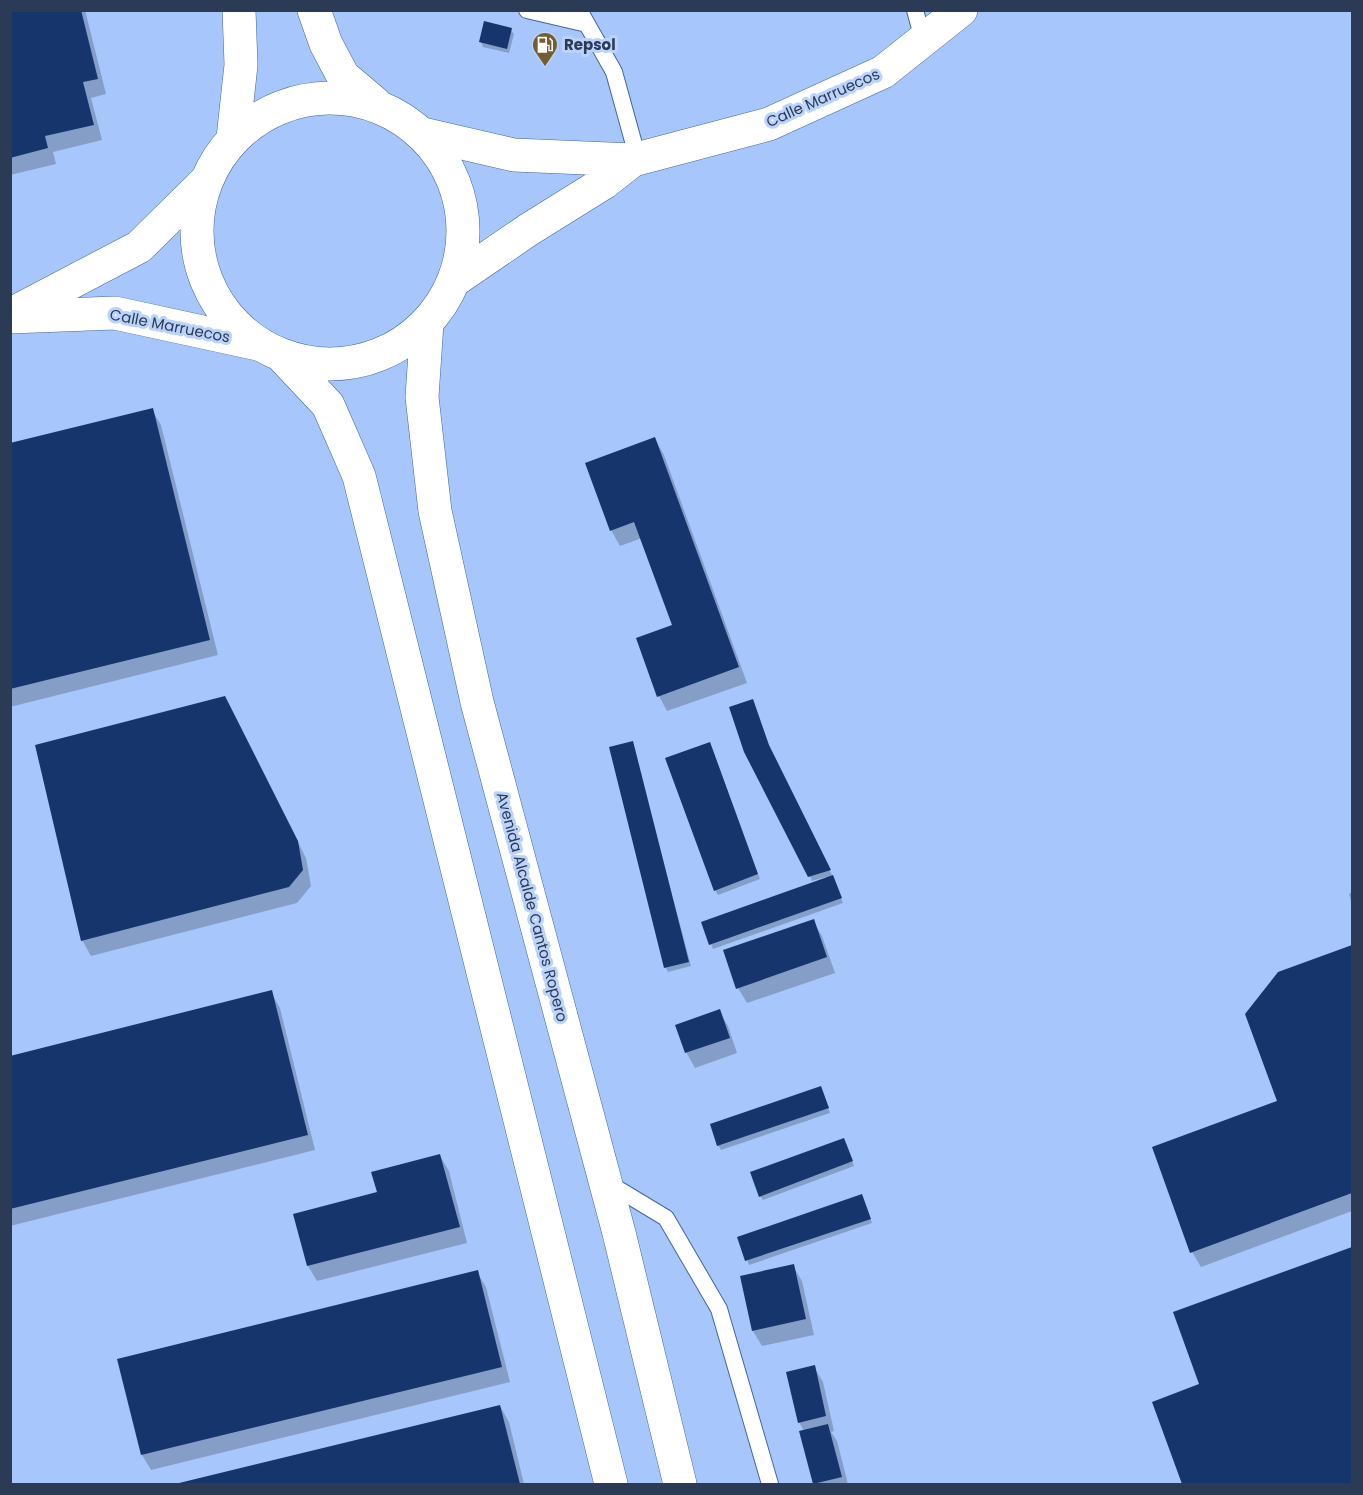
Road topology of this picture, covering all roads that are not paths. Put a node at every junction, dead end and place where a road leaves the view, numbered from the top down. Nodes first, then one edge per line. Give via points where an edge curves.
1 (239, 10) edge
2 (314, 10) edge
3 (527, 10) edge
4 (961, 10) edge
5 (583, 17) edge
6 (919, 25) edge
7 (379, 106) junction
8 (423, 134) junction
9 (233, 138) junction
10 (635, 159) junction
11 (205, 183) junction
12 (455, 280) junction
13 (10, 316) edge
14 (427, 323) junction
15 (269, 350) junction
16 (605, 1181) junction
17 (611, 1485) edge
18 (680, 1485) edge
19 (770, 1485) edge

1 - 9 main road via 241,65
2 - 7 main road via 343,76
3 - 5 lane
4 - 6 main road, Calle Marruecos
5 - 10 lane via 614,72
6 - 10 main road, Calle Marruecos via 883,72 769,124
7 - 8 main road
7 - 9 main road via 340,98 301,100 264,114
8 - 10 main road, Calle Marruecos via 514,155
8 - 12 main road via 447,165 461,202 464,241
9 - 11 main road
10 - 12 main road, Calle Marruecos
11 - 13 main road, Calle Marruecos via 139,247
11 - 15 main road via 196,227 202,272 224,313
12 - 14 main road, Calle Marruecos
13 - 15 main road, Calle Marruecos via 114,313
14 - 15 main road, Calle Marruecos via 396,348 359,362 320,364
14 - 16 main road, Avenida Alcalde Cantos Ropero via 422,397 435,511 477,702
15 - 17 main road via 328,405 360,476
16 - 18 main road, Avenida Alcalde Cantos Ropero
16 - 19 lane via 666,1218 719,1309

